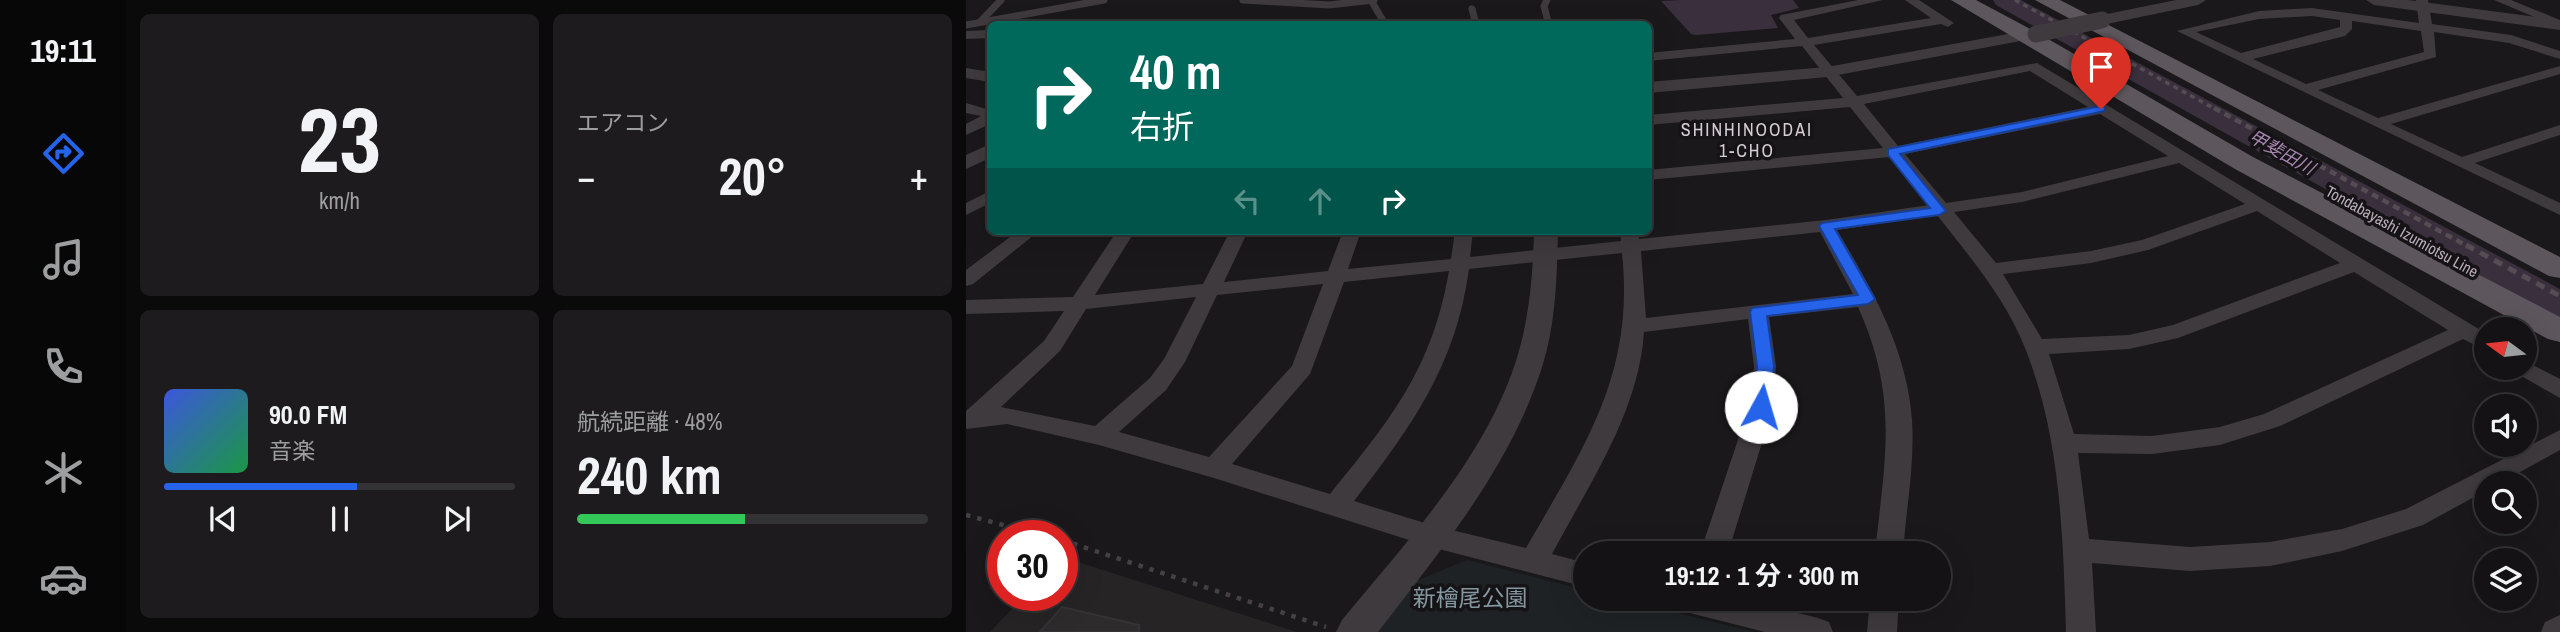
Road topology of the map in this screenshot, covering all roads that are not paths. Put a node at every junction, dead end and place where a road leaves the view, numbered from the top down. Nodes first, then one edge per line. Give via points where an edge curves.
1 (1001, 0) edge
2 (1104, 0) edge
3 (1243, 0) edge
4 (1252, 0) edge
5 (1547, 0) edge
6 (1911, 0) edge
7 (1961, 0) edge
8 (1988, 0) edge
9 (2045, 0) edge
10 (2071, 0) edge
11 (2198, 0) edge
12 (2374, 0) edge
13 (2500, 0) edge
14 (1373, 1) edge
15 (1874, 1) edge
16 (2178, 2) edge
17 (2422, 4) edge
18 (1472, 9) dead end
19 (2346, 15) junction
20 (2105, 20) junction
21 (981, 21) junction
22 (1384, 21) edge
23 (1475, 21) edge
24 (1548, 21) edge
25 (966, 24) edge
26 (2560, 24) edge
27 (1910, 25) junction
28 (2424, 25) junction
29 (987, 34) edge
30 (966, 35) edge
31 (2033, 35) junction
32 (1805, 42) junction
33 (2560, 55) edge
34 (1652, 57) edge
35 (2239, 58) junction
36 (2560, 70) edge
37 (1827, 72) junction
38 (966, 73) edge
39 (987, 76) edge
40 (1652, 89) edge
41 (2304, 89) junction
42 (1852, 102) junction
43 (966, 108) edge
44 (2101, 109) junction
45 (987, 115) edge
46 (987, 118) edge
47 (1652, 120) edge
48 (2376, 123) junction
49 (966, 130) edge
50 (2560, 130) edge
51 (987, 152) edge
52 (1892, 152) junction
53 (2180, 158) junction
54 (966, 163) edge
55 (2460, 163) junction
56 (1652, 176) edge
57 (987, 198) edge
58 (2258, 205) junction
59 (966, 209) edge
60 (2559, 209) edge
61 (1939, 211) junction
62 (1826, 226) junction
63 (1025, 235) edge
64 (1123, 235) edge
65 (1237, 235) edge
66 (1351, 235) edge
67 (1464, 235) edge
68 (1630, 238) edge
69 (1546, 243) edge
70 (2560, 258) edge
71 (1460, 264) junction
72 (2356, 264) junction
73 (2560, 268) edge
74 (1991, 270) junction
75 (1338, 276) junction
76 (966, 280) edge
77 (1212, 288) junction
78 (1868, 299) junction
79 (1079, 303) junction
80 (966, 307) edge
81 (1758, 312) junction
82 (2560, 317) edge
83 (1633, 326) junction
84 (2465, 330) junction
85 (2560, 331) edge
86 (2474, 336) edge
87 (2036, 347) junction
88 (2538, 377) edge
89 (2560, 390) edge
90 (970, 419) edge
91 (1099, 436) junction
92 (2560, 439) edge
93 (2065, 443) junction
94 (1214, 468) junction
95 (1335, 506) junction
96 (1431, 536) junction
97 (1718, 541) edge
98 (1890, 541) edge
99 (2077, 550) junction
100 (1533, 562) junction
101 (1573, 572) edge
102 (1736, 611) edge
103 (1884, 611) edge
104 (1342, 630) edge
105 (1818, 632) edge
106 (1882, 632) edge
107 (2081, 632) edge

1 - 21 lane
2 - 21 lane
3 - 4 lane
4 - 14 lane via 1329,5
5 - 24 lane
6 - 27 street via 1946,21
7 - 31 main road
8 - 82 main road, Tondabayashi Izumiotsu Line
9 - 73 main road, Tondabayashi Izumiotsu Line
10 - 20 main road
11 - 16 street
12 - 17 street
13 - 26 street
14 - 22 lane
15 - 27 street
15 - 32 street via 1785,18
16 - 20 street
17 - 26 street
17 - 28 street
18 - 23 lane
19 - 28 street
19 - 35 street via 2346,29 2340,33
19 - 35 street via 2280,11 2183,31
20 - 31 street, bridge
20 - 70 main road
21 - 25 lane
27 - 32 street
28 - 33 street via 2511,39
28 - 41 street via 2431,54
29 - 30 street
31 - 37 street
31 - 85 main road via 2244,163
32 - 34 street
32 - 37 street
35 - 41 street
36 - 48 street
37 - 40 street
37 - 42 street
38 - 39 street
41 - 48 street
42 - 44 street via 2032,66
42 - 47 street
42 - 52 street
43 - 45 street
44 - 52 street
44 - 53 street
46 - 49 street
48 - 55 street
50 - 55 street
51 - 54 street
52 - 56 street
52 - 61 street
53 - 58 street
53 - 61 street via 2022,197
55 - 60 street
57 - 59 street
58 - 72 street
58 - 74 street via 2148,244 2091,257
61 - 62 street
61 - 74 street
62 - 68 street
62 - 78 street
63 - 76 street
64 - 79 street
65 - 77 street
66 - 75 street
67 - 71 street
68 - 69 street
68 - 83 street via 1636,307
69 - 71 street
69 - 96 street via 1530,362 1467,489
71 - 75 street
71 - 95 street via 1442,344 1427,379 1388,439
72 - 84 street
72 - 87 street via 2178,331 2129,342
74 - 87 street
75 - 77 street
75 - 94 street via 1302,369
77 - 79 street
77 - 91 street via 1158,384
78 - 81 street
78 - 98 street via 1890,361 1900,421
79 - 80 street
79 - 90 street via 1052,346
81 - 83 street
81 - 97 street via 1765,366 1761,407
83 - 100 street via 1628,358 1607,422
84 - 86 street
84 - 93 street via 2272,420 2220,436 2152,445
87 - 93 street
88 - 89 street
90 - 91 street via 1007,415
91 - 94 street
92 - 99 street via 2414,517 2342,540 2270,554 2190,559
93 - 99 street
94 - 95 street
95 - 96 street
96 - 100 street
96 - 104 street
99 - 107 street
100 - 101 street
102 - 105 street
103 - 106 street

